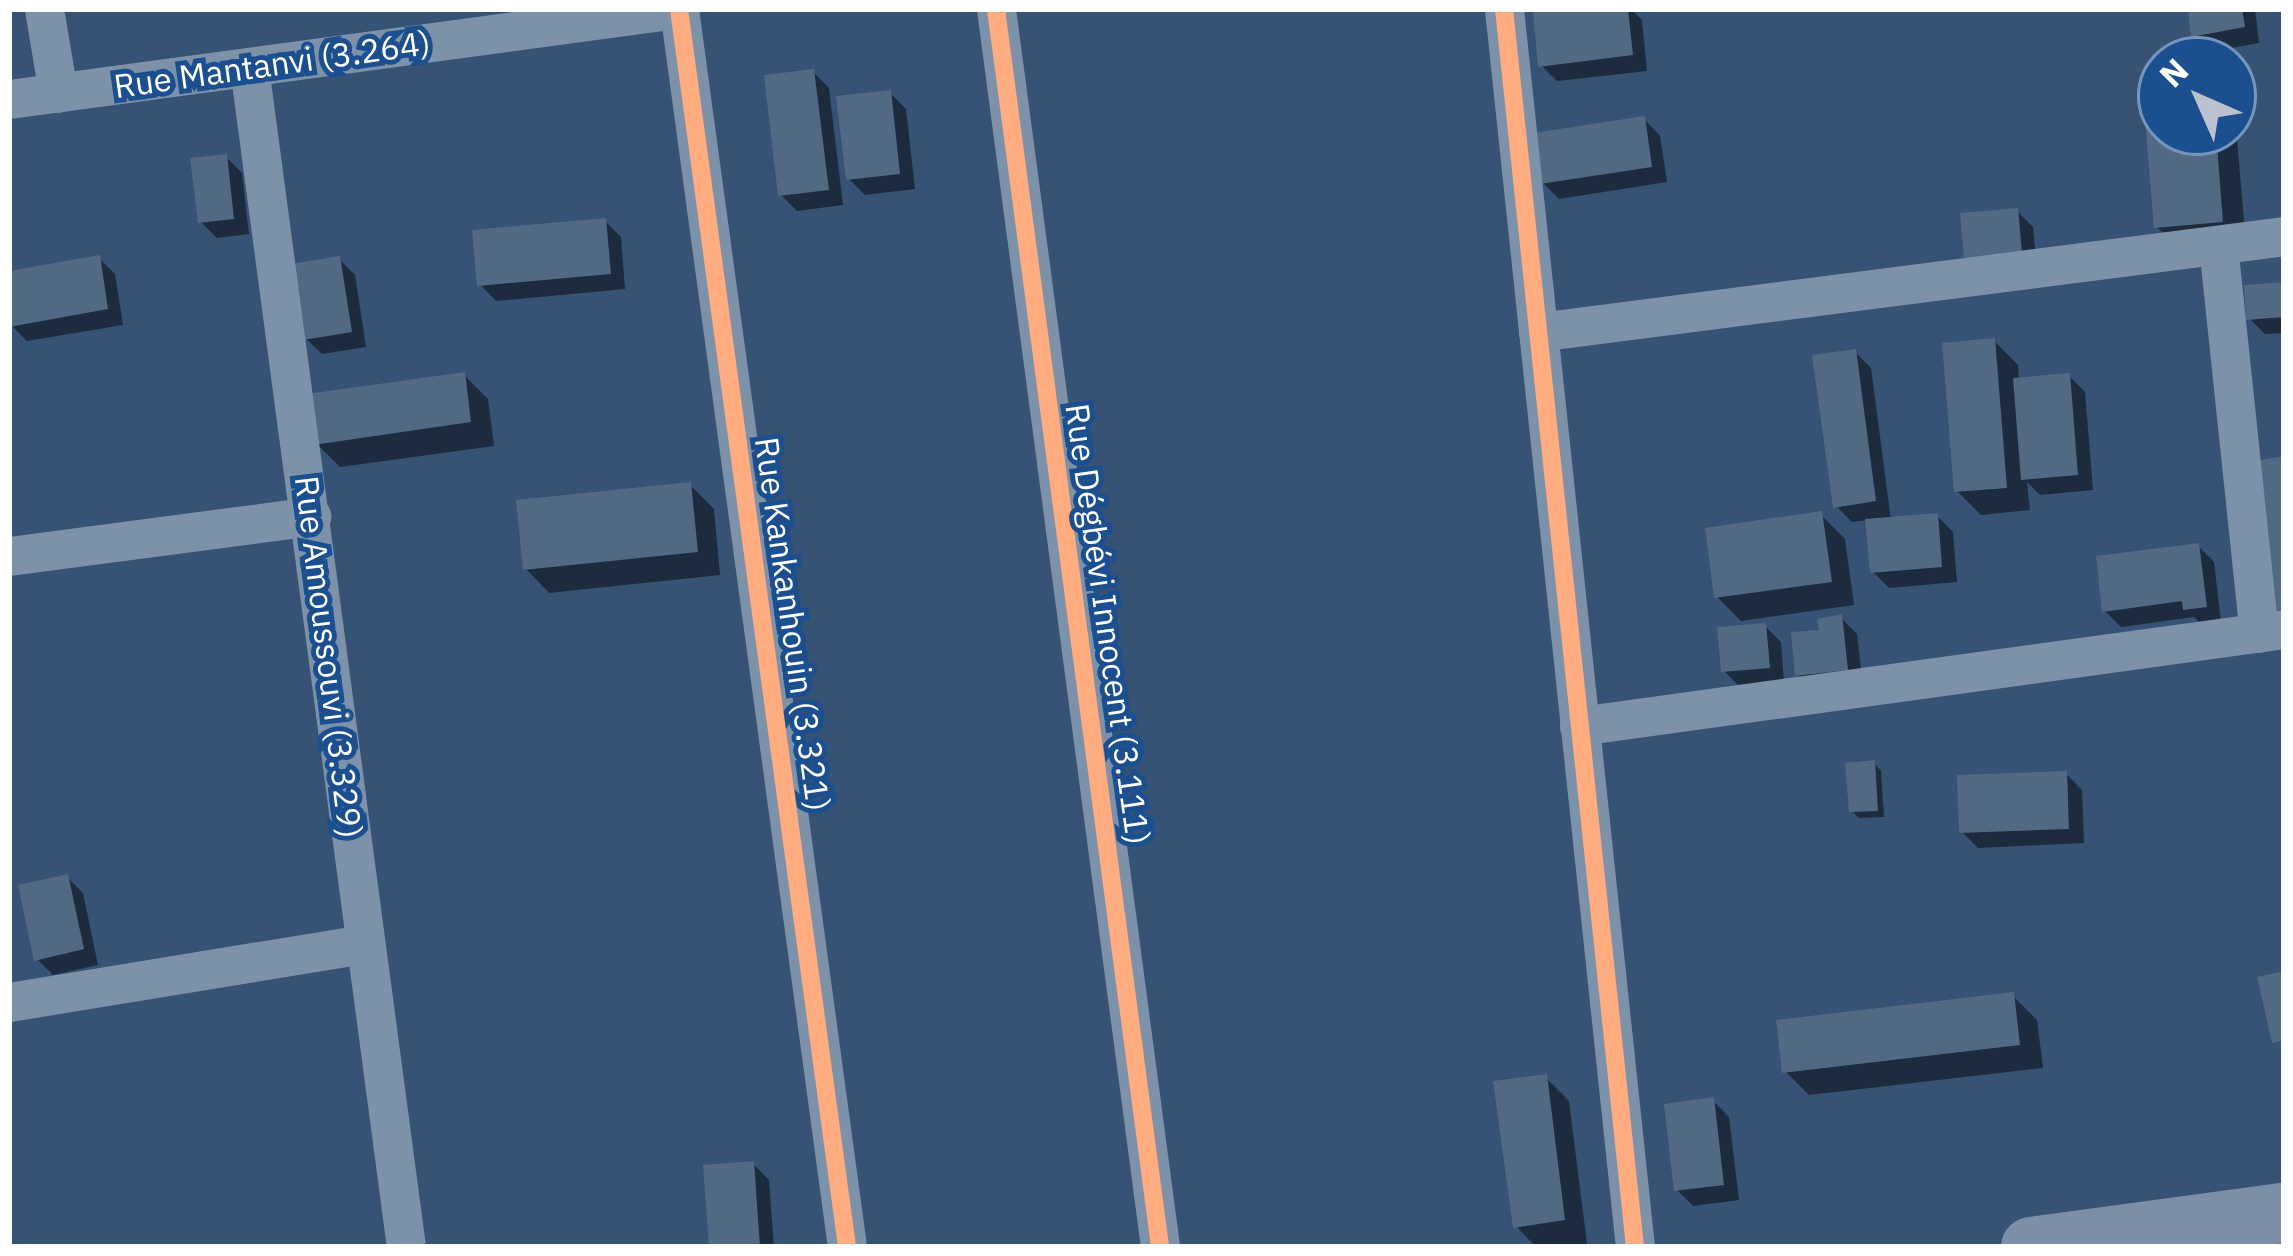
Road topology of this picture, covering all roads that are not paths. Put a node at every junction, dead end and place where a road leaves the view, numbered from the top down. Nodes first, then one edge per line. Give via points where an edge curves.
1 (44, 9) edge
2 (678, 9) edge
3 (996, 9) edge
4 (1504, 9) edge
5 (453, 24) edge
6 (249, 67) junction
7 (58, 93) junction
8 (9, 99) edge
9 (2284, 236) edge
10 (2218, 244) junction
11 (1538, 332) junction
12 (311, 516) junction
13 (9, 556) edge
14 (2271, 631) edge
15 (1579, 726) junction
16 (365, 944) junction
17 (9, 1002) edge
18 (2284, 1213) edge
19 (2284, 1243) edge
20 (406, 1247) edge
21 (847, 1247) edge
22 (1160, 1247) edge
23 (1635, 1247) edge
24 (2031, 1247) edge
25 (2254, 1247) edge

1 - 7 street
2 - 5 street, Rue Mantanvi (3.264)
2 - 21 street, Rue Kankanhouin (3.321)
3 - 22 street, Rue Dégbévi Innocent (3.111)
4 - 11 street
5 - 6 street, Rue Mantanvi (3.264)
6 - 7 street, Rue Mantanvi (3.264)
6 - 12 street, Rue Amoussouvi (3.329)
7 - 8 street, Rue Mantanvi (3.264)
9 - 10 street
10 - 11 street
10 - 14 street
11 - 15 street
12 - 13 street
12 - 16 street, Rue Amoussouvi (3.329)
14 - 15 street
15 - 23 street
16 - 17 street
16 - 20 street, Rue Amoussouvi (3.329)
18 - 24 main road
19 - 25 main road

